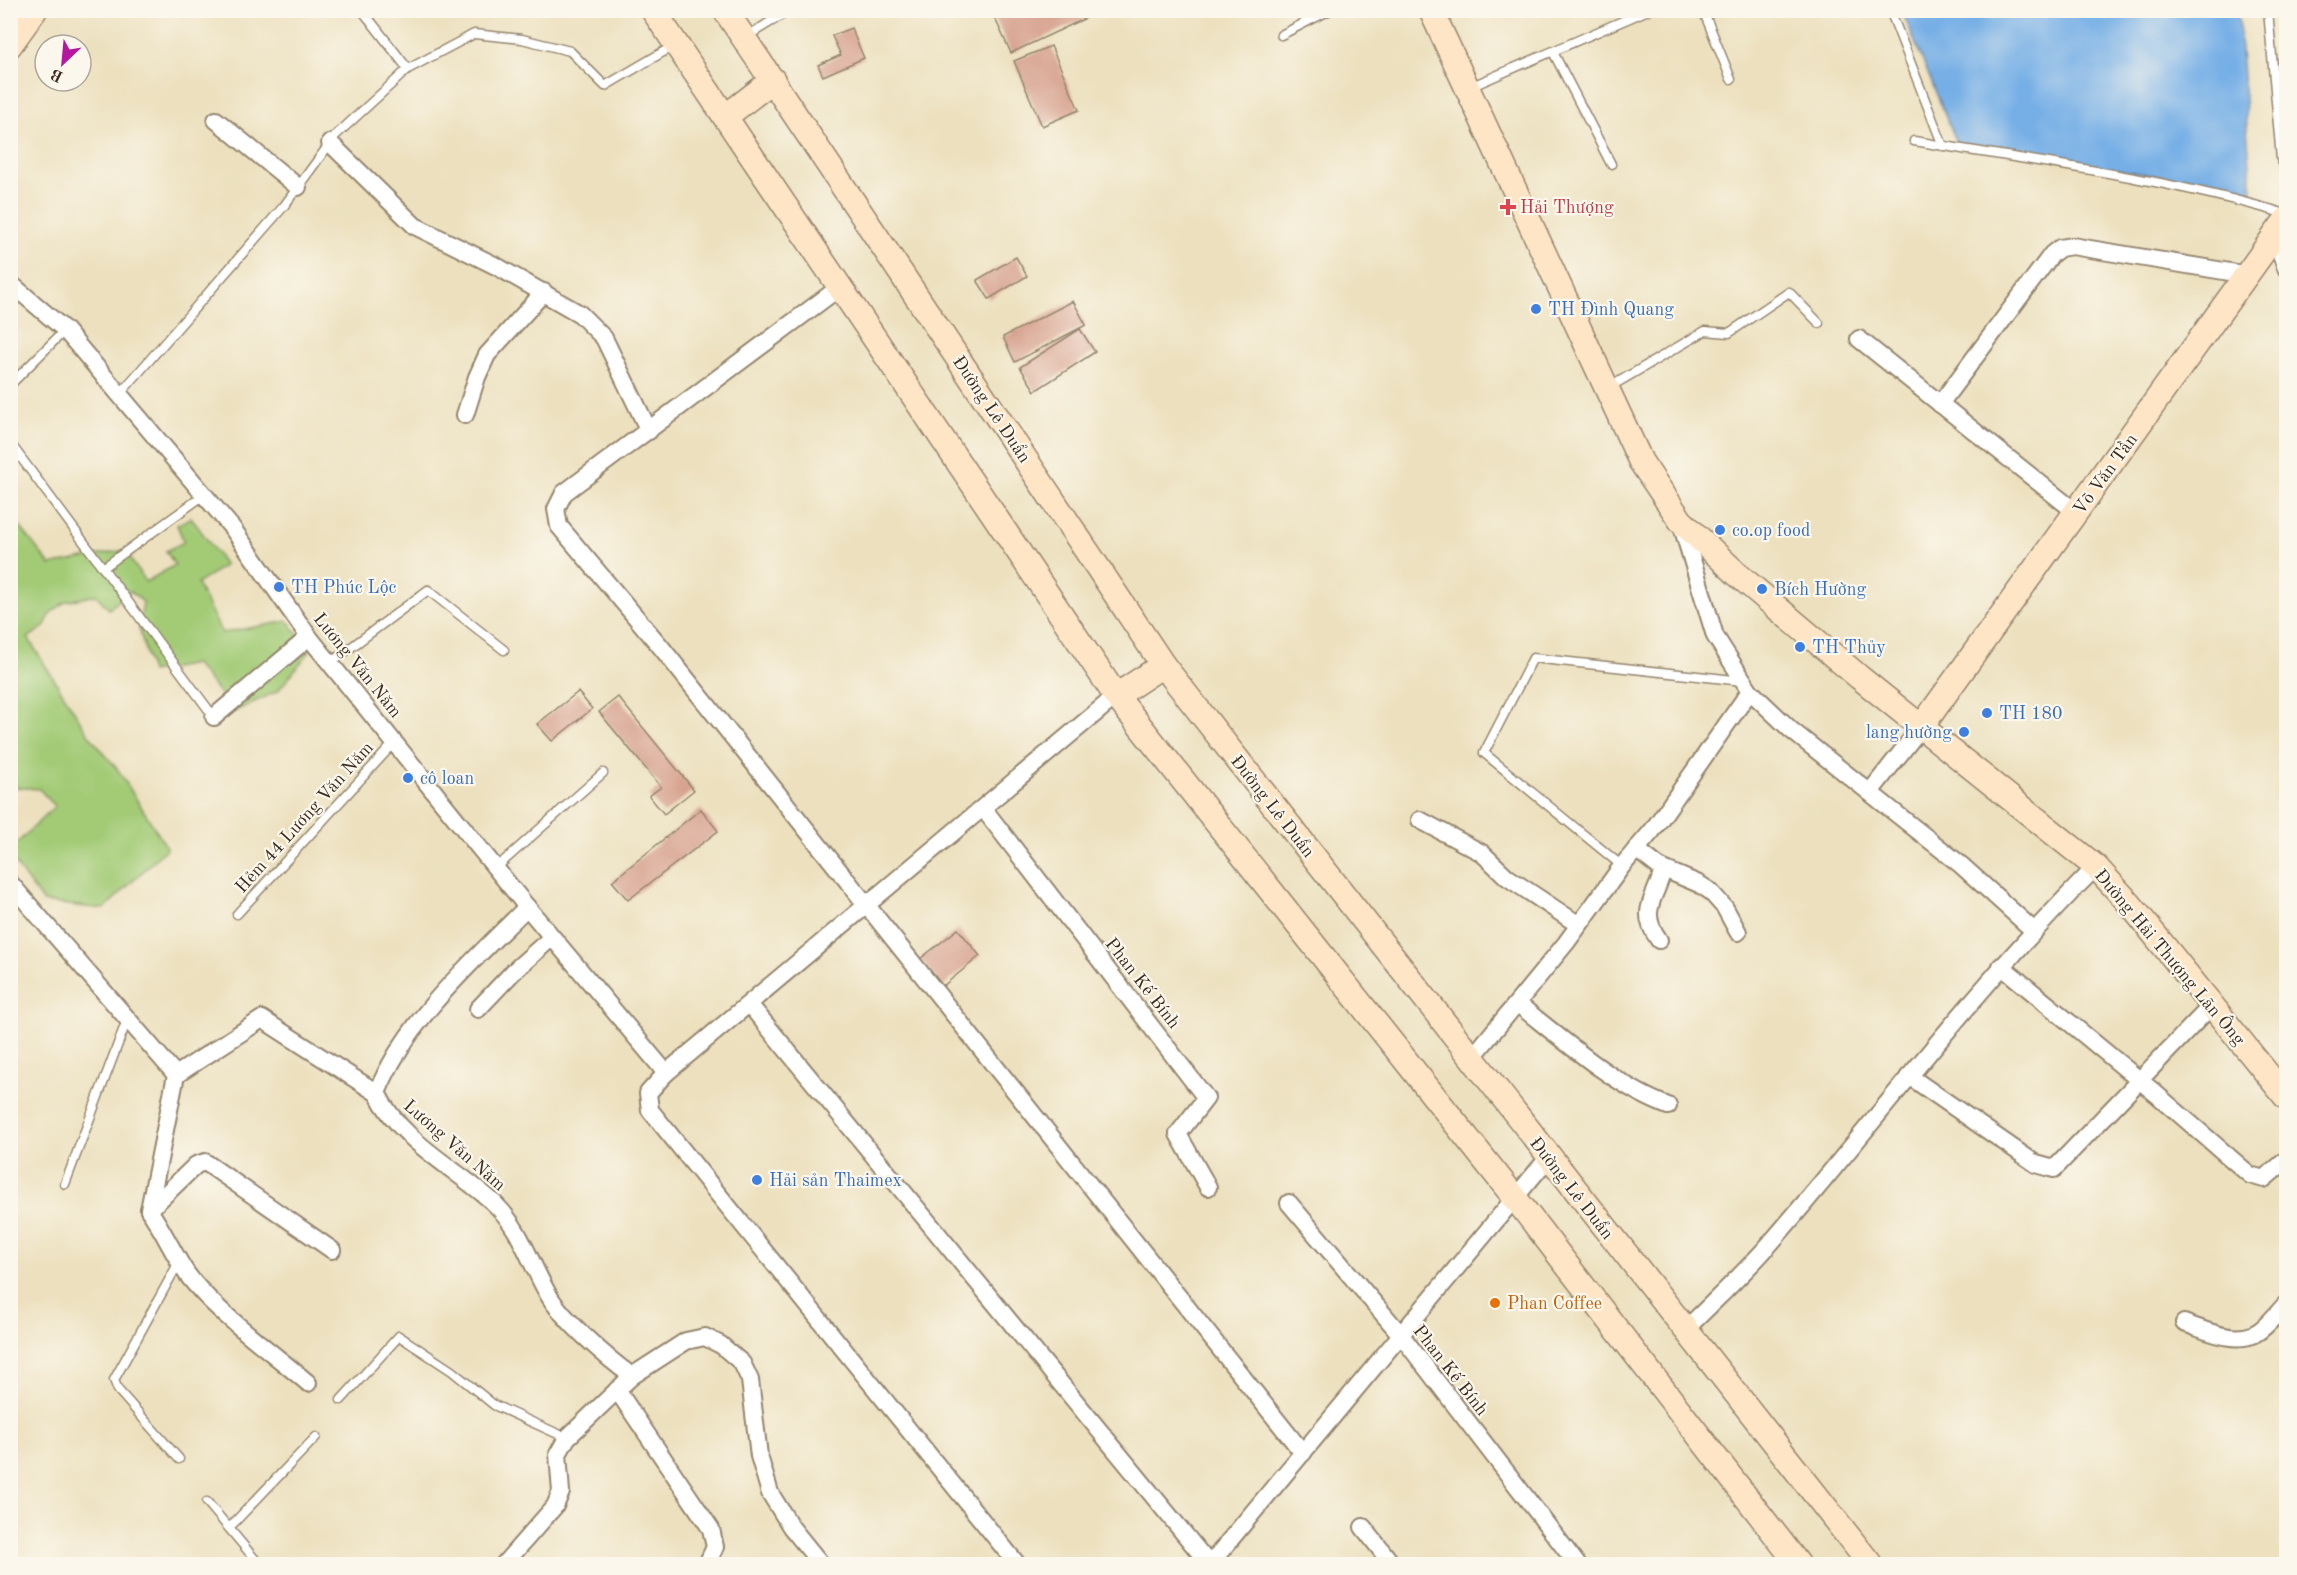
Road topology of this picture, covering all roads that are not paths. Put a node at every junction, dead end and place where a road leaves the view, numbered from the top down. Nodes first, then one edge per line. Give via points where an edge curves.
1 (362, 10) edge
2 (653, 10) edge
3 (725, 10) edge
4 (790, 10) edge
5 (1330, 10) edge
6 (1431, 10) edge
7 (1648, 10) edge
8 (1703, 10) edge
9 (1890, 10) edge
10 (2268, 10) edge
11 (34, 11) edge
12 (1281, 35) dead end
13 (744, 38) junction
14 (676, 44) junction
15 (10, 45) edge
16 (1553, 51) junction
17 (408, 69) junction
18 (1731, 79) dead end
19 (773, 80) junction
20 (1467, 88) junction
21 (725, 117) junction
22 (216, 120) dead end
23 (1914, 141) dead end
24 (330, 143) junction
25 (1943, 146) junction
26 (1611, 164) dead end
27 (2286, 170) edge
28 (298, 187) junction
29 (2286, 214) edge
30 (2281, 229) edge
31 (2286, 268) edge
32 (2248, 275) junction
33 (10, 283) edge
34 (840, 287) junction
35 (544, 292) junction
36 (1819, 323) dead end
37 (65, 330) junction
38 (1859, 339) dead end
39 (10, 385) edge
40 (1607, 388) junction
41 (118, 395) junction
42 (1940, 404) junction
43 (465, 415) dead end
44 (649, 430) junction
45 (10, 443) edge
46 (204, 495) junction
47 (2077, 513) junction
48 (1681, 521) junction
49 (103, 568) junction
50 (309, 637) junction
51 (504, 650) dead end
52 (330, 663) junction
53 (1163, 665) junction
54 (1747, 686) junction
55 (1116, 696) junction
56 (214, 717) joint
57 (1922, 726) junction
58 (395, 742) junction
59 (603, 773) dead end
60 (1870, 792) junction
61 (983, 808) junction
62 (1420, 820) dead end
63 (1636, 849) junction
64 (1622, 866) junction
65 (497, 867) junction
66 (2096, 867) junction
67 (1663, 869) junction
68 (10, 883) edge
69 (527, 906) junction
70 (866, 906) junction
71 (237, 914) dead end
72 (1580, 925) junction
73 (2033, 930) junction
74 (1738, 932) dead end
75 (551, 938) junction
76 (1659, 940) dead end
77 (2001, 966) junction
78 (748, 1004) junction
79 (1518, 1004) junction
80 (2212, 1005) junction
81 (477, 1009) dead end
82 (128, 1020) junction
83 (1471, 1059) junction
84 (666, 1073) junction
85 (176, 1076) junction
86 (1909, 1076) junction
87 (2140, 1080) junction
88 (377, 1093) junction
89 (2286, 1097) edge
90 (1668, 1106) dead end
91 (1548, 1158) junction
92 (2286, 1160) edge
93 (65, 1184) dead end
94 (1208, 1187) dead end
95 (1515, 1198) junction
96 (1289, 1203) dead end
97 (149, 1210) junction
98 (332, 1250) dead end
99 (180, 1262) junction
100 (2286, 1304) edge
101 (2184, 1323) dead end
102 (1685, 1330) junction
103 (1401, 1335) junction
104 (632, 1376) junction
105 (308, 1383) dead end
106 (617, 1390) junction
107 (340, 1400) dead end
108 (316, 1437) dead end
109 (567, 1438) junction
110 (1303, 1453) junction
111 (179, 1460) dead end
112 (207, 1502) dead end
113 (1363, 1527) dead end
114 (229, 1528) junction
115 (259, 1564) edge
116 (504, 1564) edge
117 (707, 1564) edge
118 (821, 1564) edge
119 (1017, 1564) edge
120 (1210, 1564) edge
121 (1392, 1564) edge
122 (1577, 1564) edge
123 (1798, 1564) edge
124 (1870, 1564) edge

1 - 17 lane
2 - 14 main road
3 - 13 main road, Đường Lê Duẩn
4 - 13 lane
5 - 12 lane
6 - 20 main road, Đường Hải Thượng Lãn Ông
7 - 16 lane
8 - 18 lane
9 - 25 lane
10 - 27 lane via 2281,159
11 - 15 main road
13 - 19 main road, Đường Lê Duẩn
14 - 17 lane via 605,86 570,51 522,39 474,34
14 - 21 main road
16 - 20 lane
16 - 26 lane
17 - 24 lane
19 - 21 main road
19 - 53 main road, Đường Lê Duẩn
20 - 40 main road, Đường Hải Thượng Lãn Ông
21 - 34 main road
22 - 28 street
23 - 25 lane
24 - 28 lane
24 - 35 street via 415,226
25 - 29 lane via 2168,184
28 - 41 lane
30 - 31 street
30 - 32 main road, Võ Văn Tần
32 - 42 street via 2089,248 2060,248
32 - 47 main road, Võ Văn Tần
33 - 37 street, Lương Văn Năm
34 - 44 street
34 - 55 main road
35 - 43 street via 487,356
35 - 44 street via 580,314 604,338
36 - 40 lane via 1789,292 1729,333 1705,331
37 - 39 lane
37 - 41 street, Lương Văn Năm
38 - 42 street
40 - 48 main road, Đường Hải Thượng Lãn Ông via 1641,462
41 - 46 street, Lương Văn Năm
42 - 47 street
44 - 70 street via 564,493 556,509 559,526 661,647
45 - 49 lane
46 - 49 lane
46 - 50 street, Lương Văn Năm via 233,529
47 - 57 main road, Võ Văn Tần
48 - 54 street via 1715,636
48 - 57 main road, Đường Hải Thượng Lãn Ông via 1786,617
49 - 56 lane
50 - 52 street, Lương Văn Năm
50 - 56 street
51 - 52 lane via 428,590
52 - 58 street, Lương Văn Năm
53 - 55 main road
53 - 83 main road, Đường Lê Duẩn
54 - 60 street via 1791,730
54 - 63 street
54 - 64 lane via 1533,657 1484,753
55 - 61 street
55 - 95 main road
57 - 60 street
57 - 66 main road, Đường Hải Thượng Lãn Ông
58 - 65 street, Lương Văn Năm
58 - 71 lane, Hẻm 44 Lương Văn Năm
59 - 65 lane
60 - 73 street
61 - 70 street
61 - 94 street, Phan Kế Bính via 1206,1098 1178,1134
62 - 72 street via 1482,853 1507,878
63 - 64 street
63 - 67 street
64 - 72 street
65 - 69 street, Lương Văn Năm
66 - 73 street
66 - 80 main road, Đường Hải Thượng Lãn Ông
67 - 74 street via 1710,891
67 - 76 street via 1647,918
68 - 82 street
69 - 75 street, Lương Văn Năm
69 - 88 street via 447,988 388,1067
70 - 78 street
70 - 110 street
72 - 79 street
73 - 77 street
75 - 81 street
75 - 84 street, Lương Văn Năm
77 - 86 street
77 - 87 street
78 - 84 street
78 - 120 street
79 - 83 street
79 - 90 street via 1576,1051 1652,1100
80 - 87 street
80 - 89 main road, Đường Hải Thượng Lãn Ông
82 - 85 street
82 - 93 lane
83 - 91 main road, Đường Lê Duẩn
84 - 119 street via 648,1093 650,1110
85 - 88 street via 262,1019
85 - 97 street
86 - 87 street via 2036,1164 2054,1169
86 - 102 street via 1772,1241
87 - 92 street via 2250,1175 2264,1179
88 - 104 street, Lương Văn Năm via 386,1111 419,1144 513,1223 549,1296 615,1364
91 - 95 street
91 - 102 main road, Đường Lê Duẩn
95 - 103 street
95 - 123 main road
96 - 103 street, Phan Kế Bính
97 - 98 street via 195,1165 205,1162
97 - 99 street
99 - 105 street via 210,1299
99 - 111 lane via 114,1380 118,1390
100 - 101 street via 2258,1332 2246,1337 2236,1338
102 - 124 main road, Đường Lê Duẩn
103 - 110 street
103 - 122 street, Phan Kế Bính
104 - 106 street
104 - 118 street via 686,1341 705,1337 721,1344 741,1363 750,1380 759,1456 770,1493 790,1527
106 - 109 street
106 - 117 street via 711,1529 715,1547
107 - 109 lane via 399,1336 494,1405
108 - 114 lane
109 - 116 street via 558,1454 561,1492 555,1506
110 - 120 street
112 - 114 lane
113 - 121 street
114 - 115 lane

